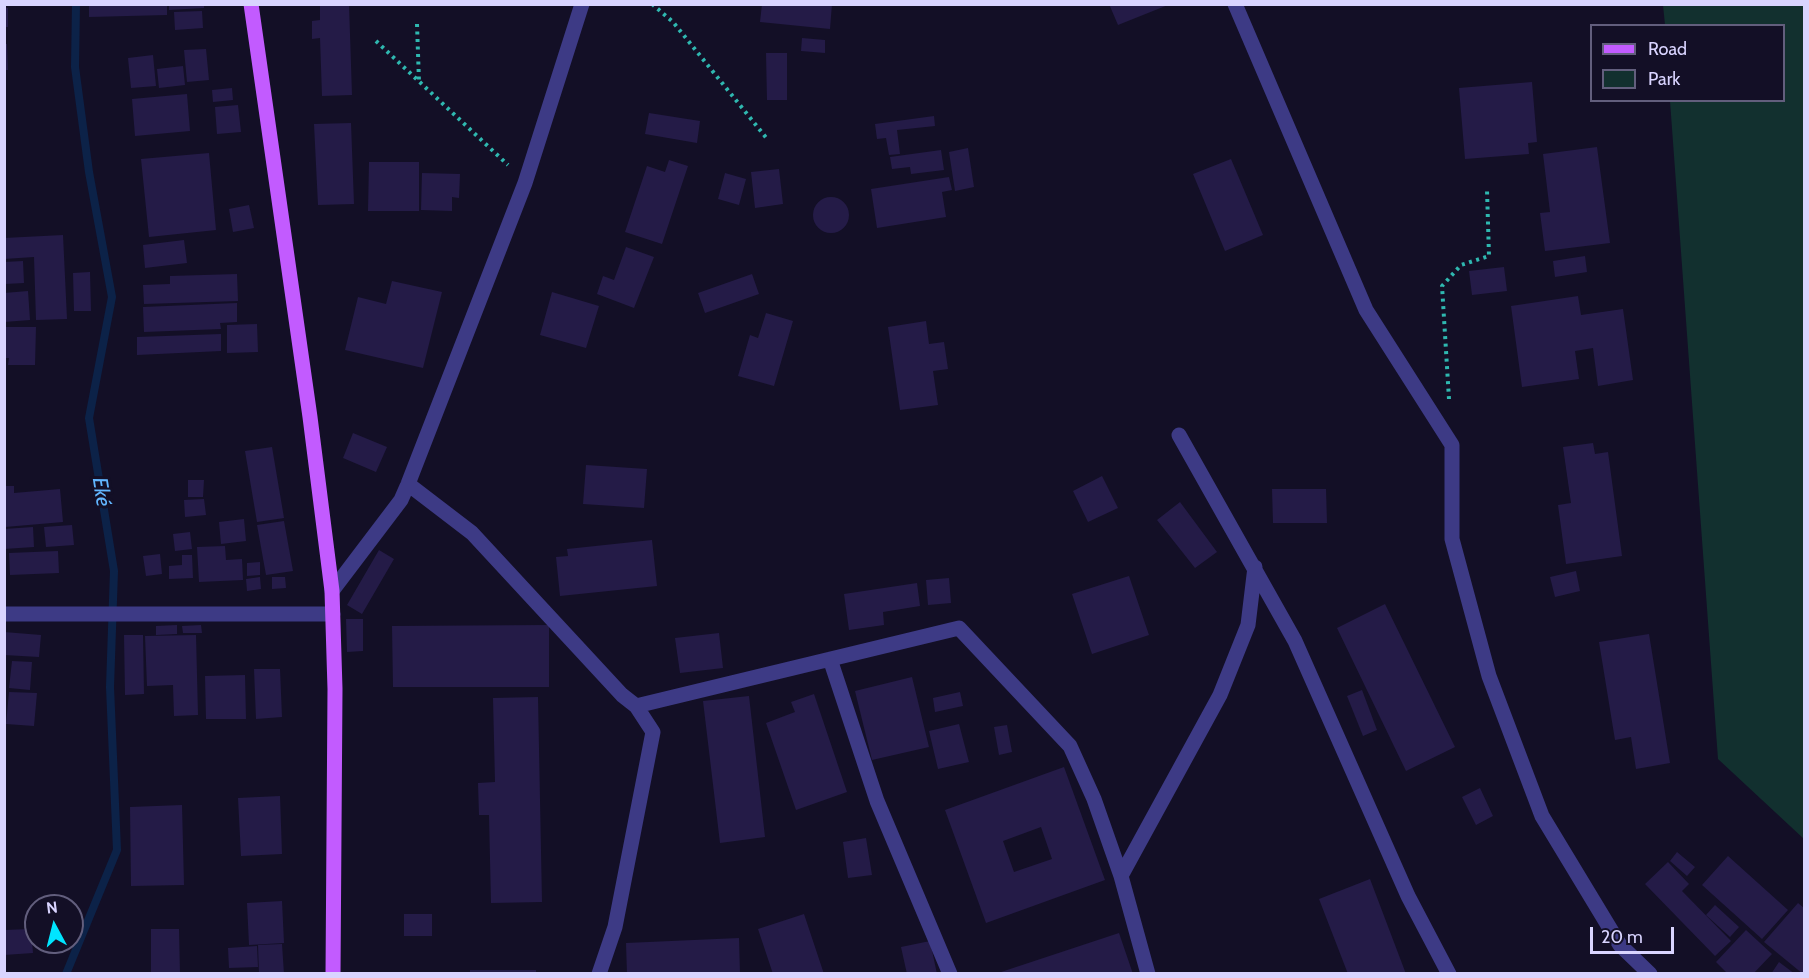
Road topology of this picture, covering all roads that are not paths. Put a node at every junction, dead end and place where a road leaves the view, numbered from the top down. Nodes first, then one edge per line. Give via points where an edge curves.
1 (251, 4) edge
2 (582, 4) edge
3 (1235, 4) edge
4 (1179, 435) dead end
5 (408, 484) junction
6 (1256, 567) junction
7 (332, 591) junction
8 (4, 614) edge
9 (333, 614) junction
10 (830, 659) junction
11 (636, 706) junction
12 (1121, 876) junction
13 (333, 974) edge
14 (600, 974) edge
15 (950, 974) edge
16 (1148, 974) edge
17 (1449, 974) edge
18 (1650, 974) edge

1 - 7 main road
2 - 5 street via 525,183
3 - 18 street via 1366,310 1452,445 1452,539 1489,676 1542,816 1620,945
4 - 6 street
5 - 7 street via 401,500
5 - 11 street via 472,533
6 - 12 street via 1248,625 1220,695
6 - 17 street via 1295,641 1408,896
7 - 9 main road
8 - 9 street
9 - 13 main road
10 - 11 street
10 - 12 street via 959,628 1070,746
10 - 15 street via 877,801
11 - 14 street via 653,732 615,927
12 - 16 street

